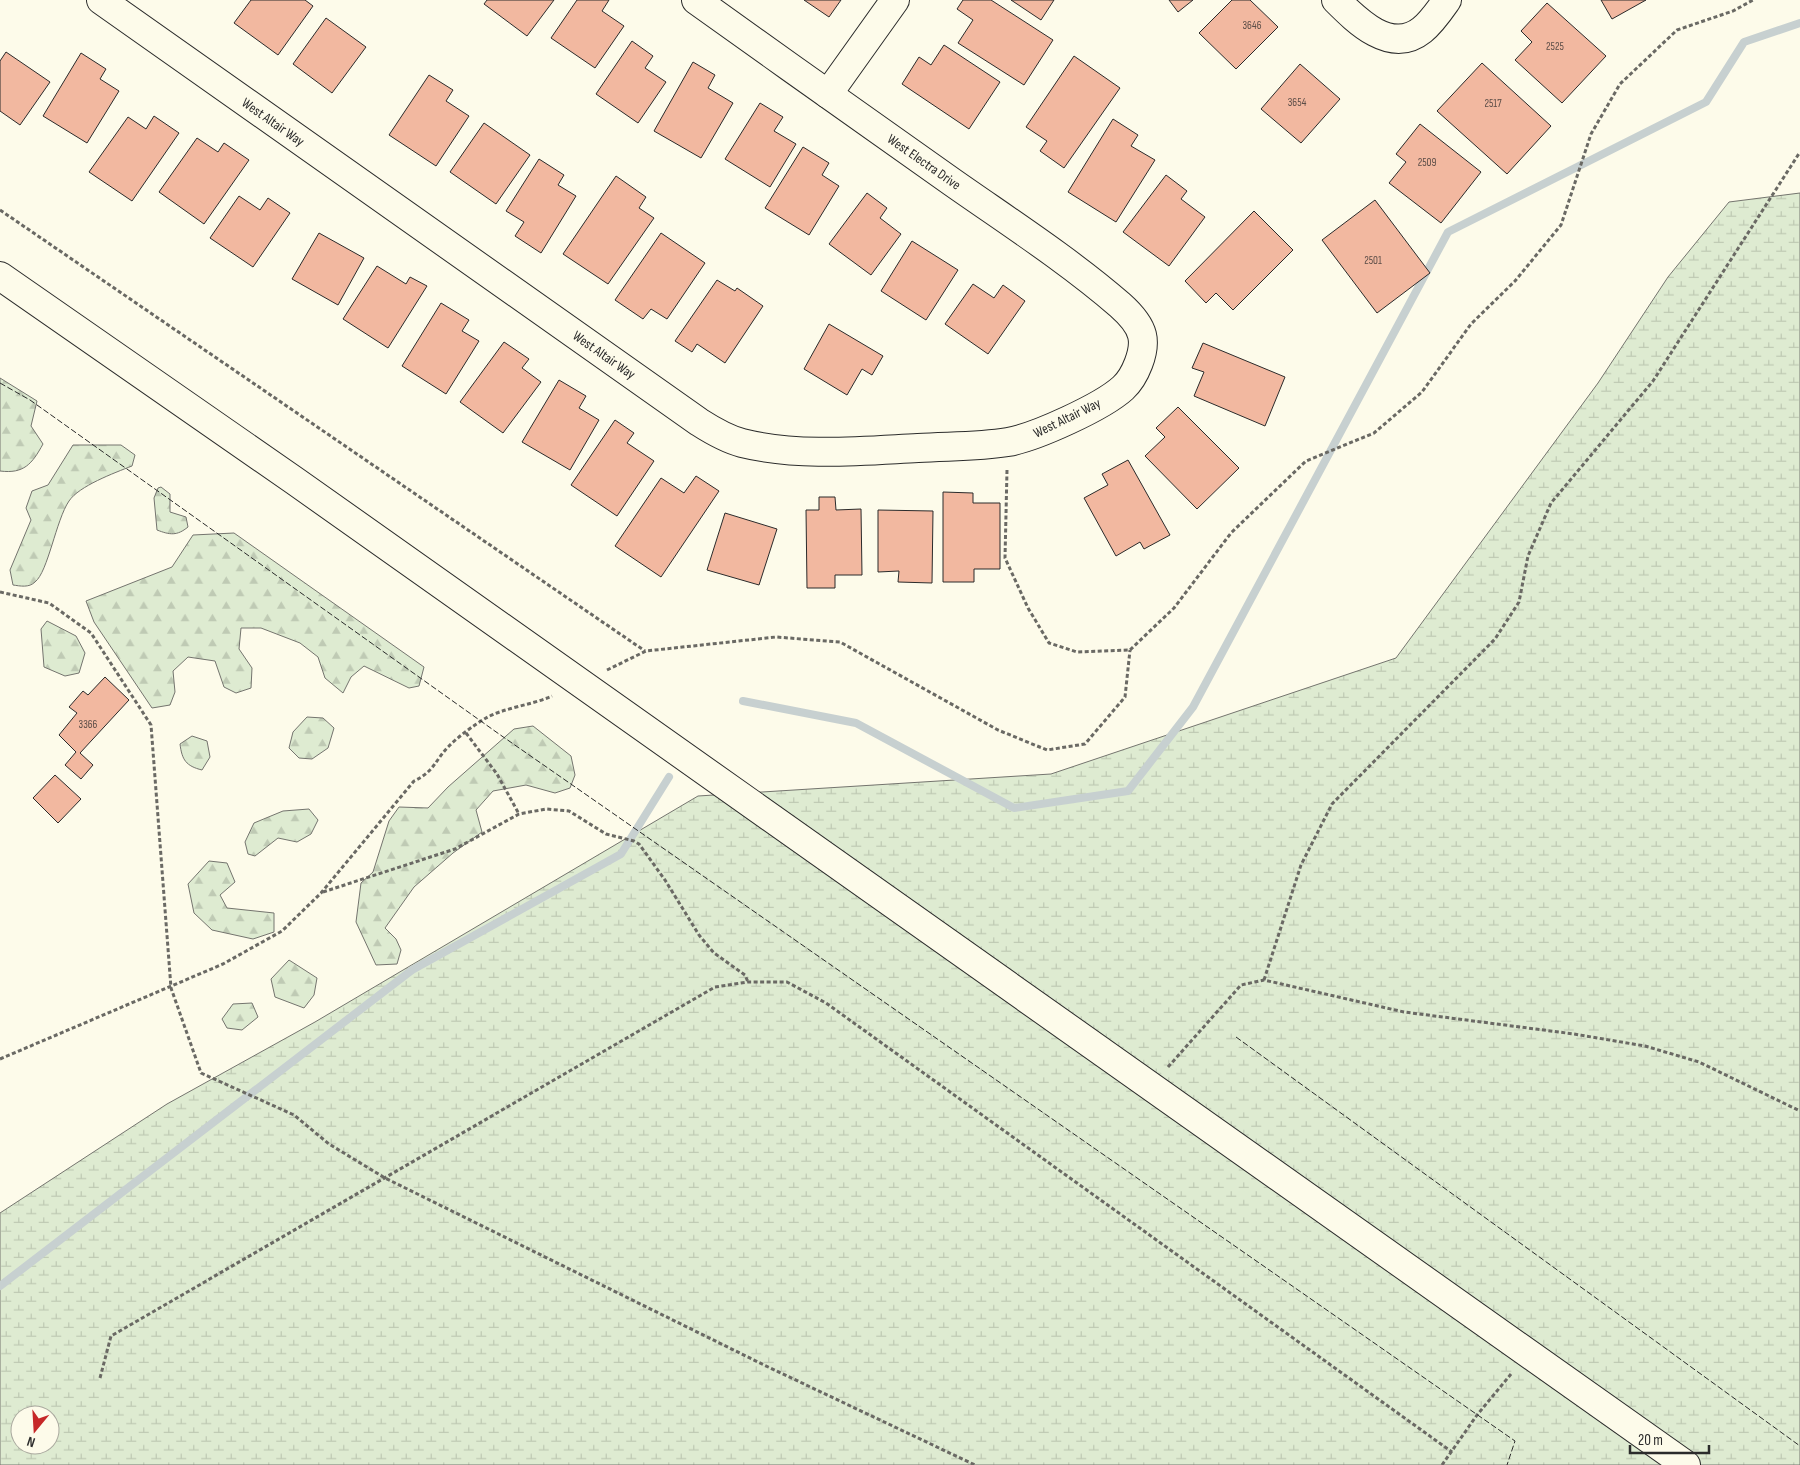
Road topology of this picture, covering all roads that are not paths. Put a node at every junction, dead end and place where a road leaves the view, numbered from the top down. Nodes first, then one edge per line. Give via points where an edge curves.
1 (101, 0) edge
2 (696, 0) edge
3 (895, 0) edge
4 (1336, 0) edge
5 (1447, 0) edge
6 (828, 94) junction
7 (0, 276) edge
8 (1142, 335) joint
9 (1686, 1465) edge

1 - 8 street, West Altair Way via 723,437 769,448 828,451 1008,442 1051,428 1108,399 1124,387 1139,360
2 - 6 street, West Electra Drive
3 - 6 street
4 - 5 street via 1373,32 1400,38 1420,32
6 - 8 street, West Electra Drive via 1075,269 1126,311
7 - 9 street

